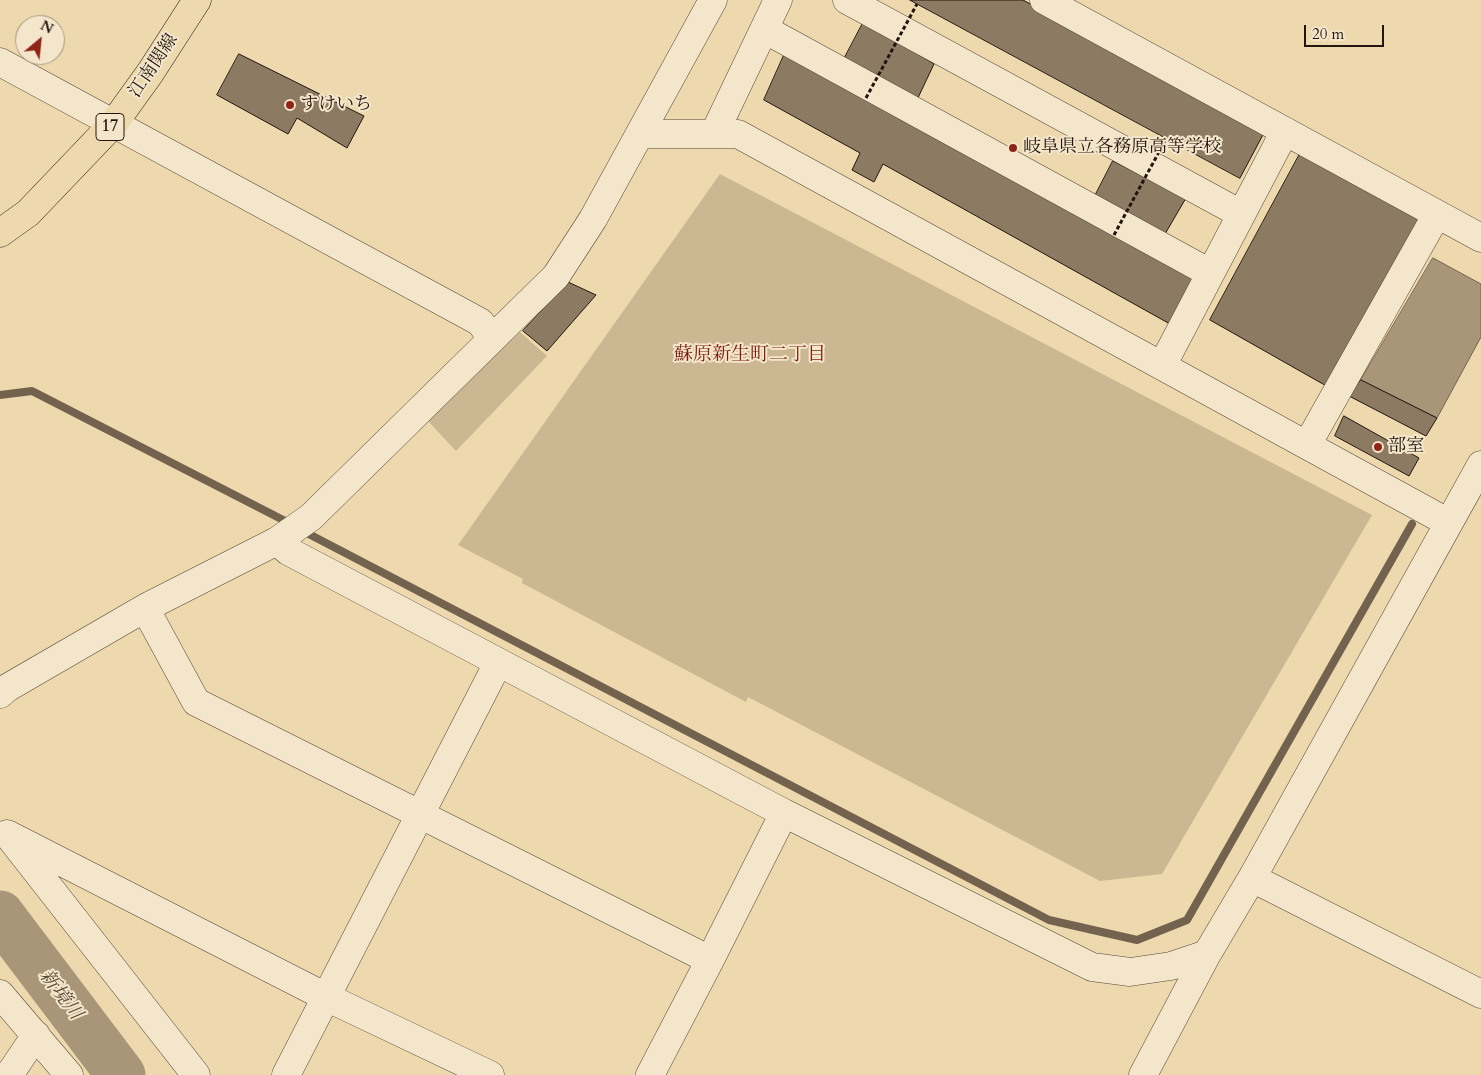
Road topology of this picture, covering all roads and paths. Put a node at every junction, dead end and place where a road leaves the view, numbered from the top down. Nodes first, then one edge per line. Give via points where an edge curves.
1 (197, 0) edge
2 (714, 0) edge
3 (778, 0) edge
4 (847, 0) edge
5 (1044, 0) edge
6 (917, 4) dead end
7 (764, 29) junction
8 (0, 62) edge
9 (866, 98) dead end
10 (114, 123) junction
11 (1285, 131) junction
12 (640, 134) junction
13 (714, 134) junction
14 (1166, 139) dead end
15 (1241, 214) junction
16 (1437, 214) junction
17 (0, 234) edge
18 (1114, 235) dead end
19 (1481, 238) edge
20 (1210, 273) junction
21 (492, 338) junction
22 (1162, 366) junction
23 (1307, 445) junction
24 (1481, 464) edge
25 (1449, 523) junction
26 (277, 541) junction
27 (145, 608) junction
28 (498, 663) junction
29 (0, 694) edge
30 (784, 813) junction
31 (419, 814) junction
32 (3, 830) edge
33 (1252, 878) junction
34 (1206, 954) junction
35 (710, 960) junction
36 (0, 994) edge
37 (1481, 994) edge
38 (326, 997) junction
39 (36, 1035) junction
40 (9, 1075) edge
41 (69, 1075) edge
42 (196, 1075) edge
43 (286, 1075) edge
44 (490, 1075) edge
45 (650, 1075) edge
46 (1143, 1075) edge

1 - 10 main road, 江南関線 / 17
2 - 12 street
3 - 7 street
4 - 15 street
5 - 11 street
6 - 9 path, bridge
7 - 13 street
7 - 20 street
8 - 10 street
10 - 17 main road, 江南関線 / 17 via 28,213
10 - 21 street via 480,322
11 - 15 street
11 - 16 street
12 - 13 street
12 - 21 street via 593,219 556,276
13 - 22 street via 738,134
14 - 18 path, bridge
15 - 20 street
16 - 19 street
16 - 23 street
20 - 22 street
21 - 26 street via 311,516
22 - 23 street
23 - 25 street
24 - 25 street
25 - 33 street
26 - 27 street
26 - 28 street via 288,551
27 - 29 street
27 - 31 street via 196,702
28 - 30 street
28 - 31 street
30 - 34 street via 1092,967 1130,972 1170,966
30 - 35 street
31 - 35 street
31 - 38 street
32 - 38 street
32 - 42 street
33 - 34 street
33 - 37 street
34 - 46 street
35 - 45 street
36 - 39 street
38 - 43 street
38 - 44 street
39 - 40 street
39 - 41 street

